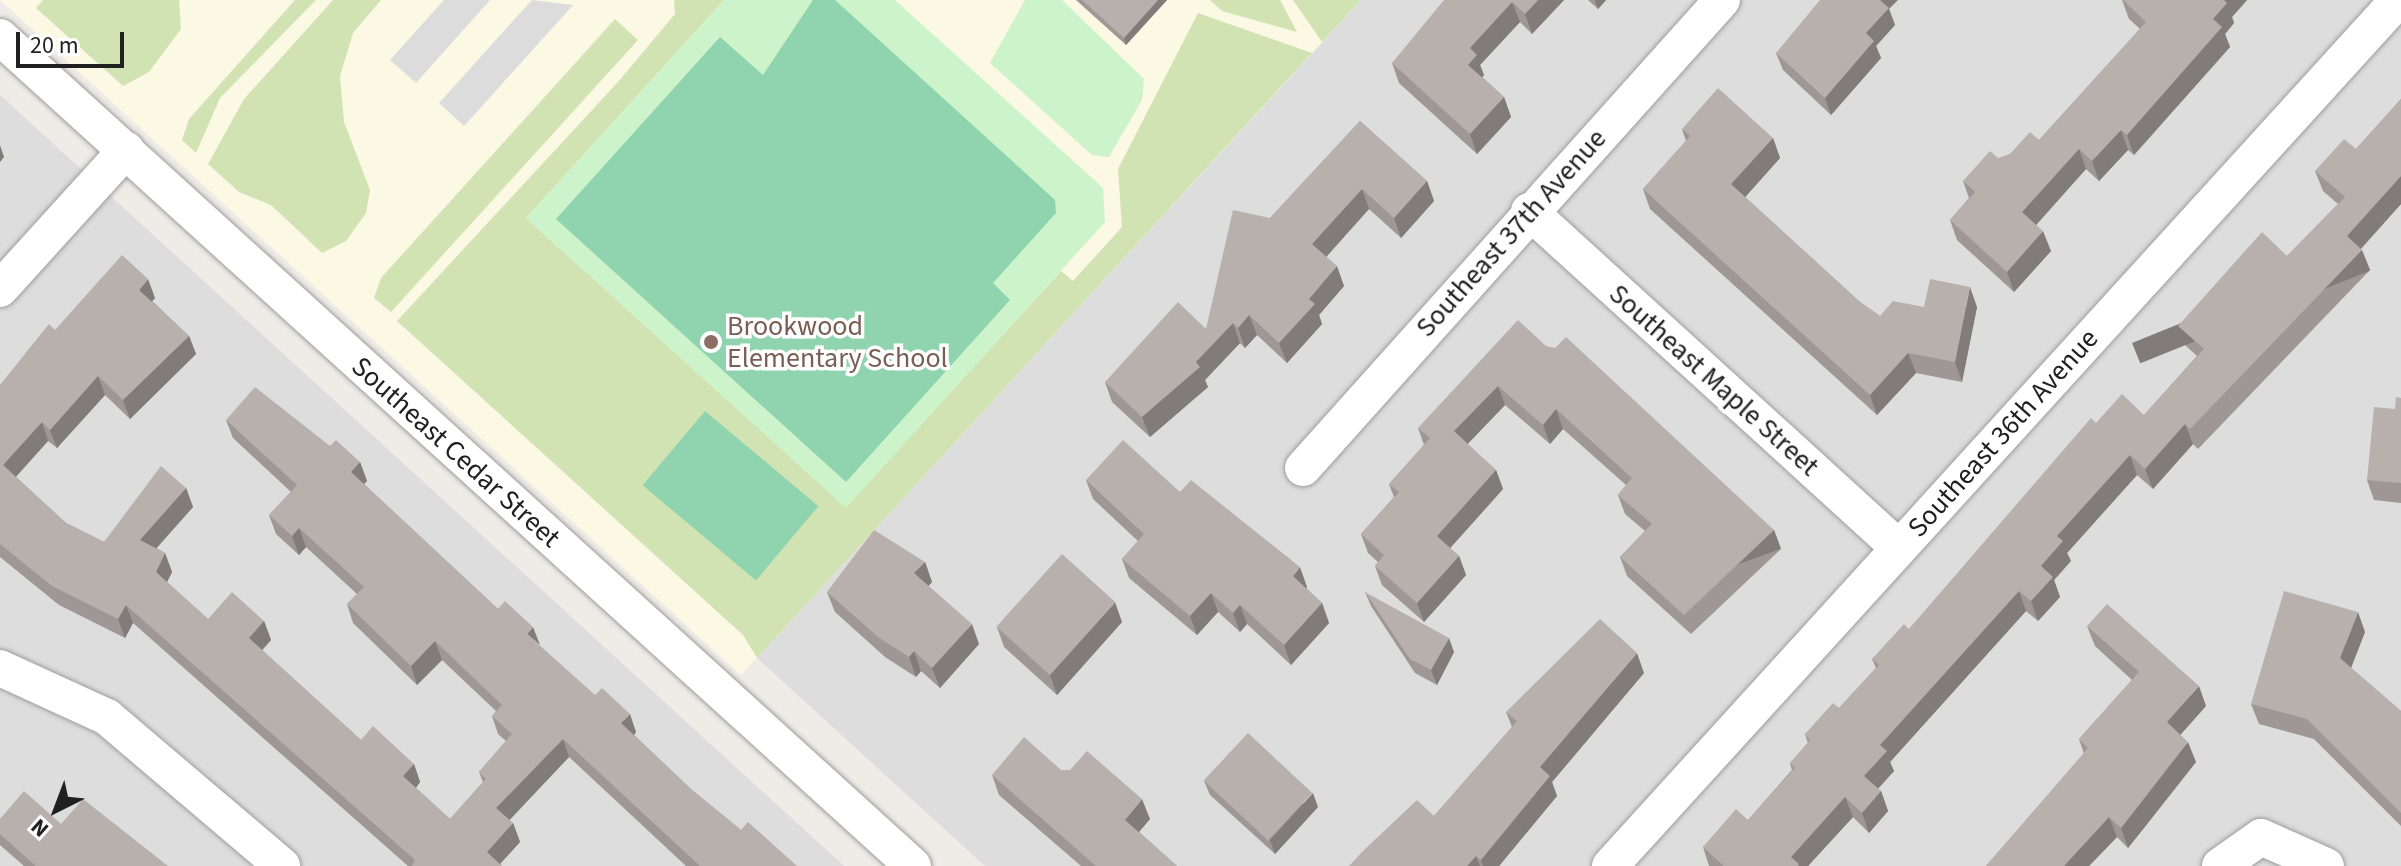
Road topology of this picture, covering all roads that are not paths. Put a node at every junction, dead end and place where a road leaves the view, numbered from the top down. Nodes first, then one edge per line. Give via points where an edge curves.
1 (1722, 0) edge
2 (2398, 0) edge
3 (0, 37) edge
4 (126, 150) junction
5 (1529, 211) junction
6 (0, 289) edge
7 (1303, 468) dead end
8 (1899, 548) junction
9 (0, 668) edge
10 (282, 866) edge
11 (913, 866) edge
12 (1610, 866) edge
13 (2220, 866) edge
14 (2326, 866) edge

1 - 5 street, Southeast 37th Avenue
2 - 8 street, Southeast 36th Avenue
3 - 4 street, Southeast Cedar Street
4 - 6 street
4 - 11 street, Southeast Cedar Street
5 - 7 street, Southeast 37th Avenue
5 - 8 street, Southeast Maple Street
8 - 12 street, Southeast 36th Avenue
9 - 10 street via 107,717
13 - 14 street via 2261,837

